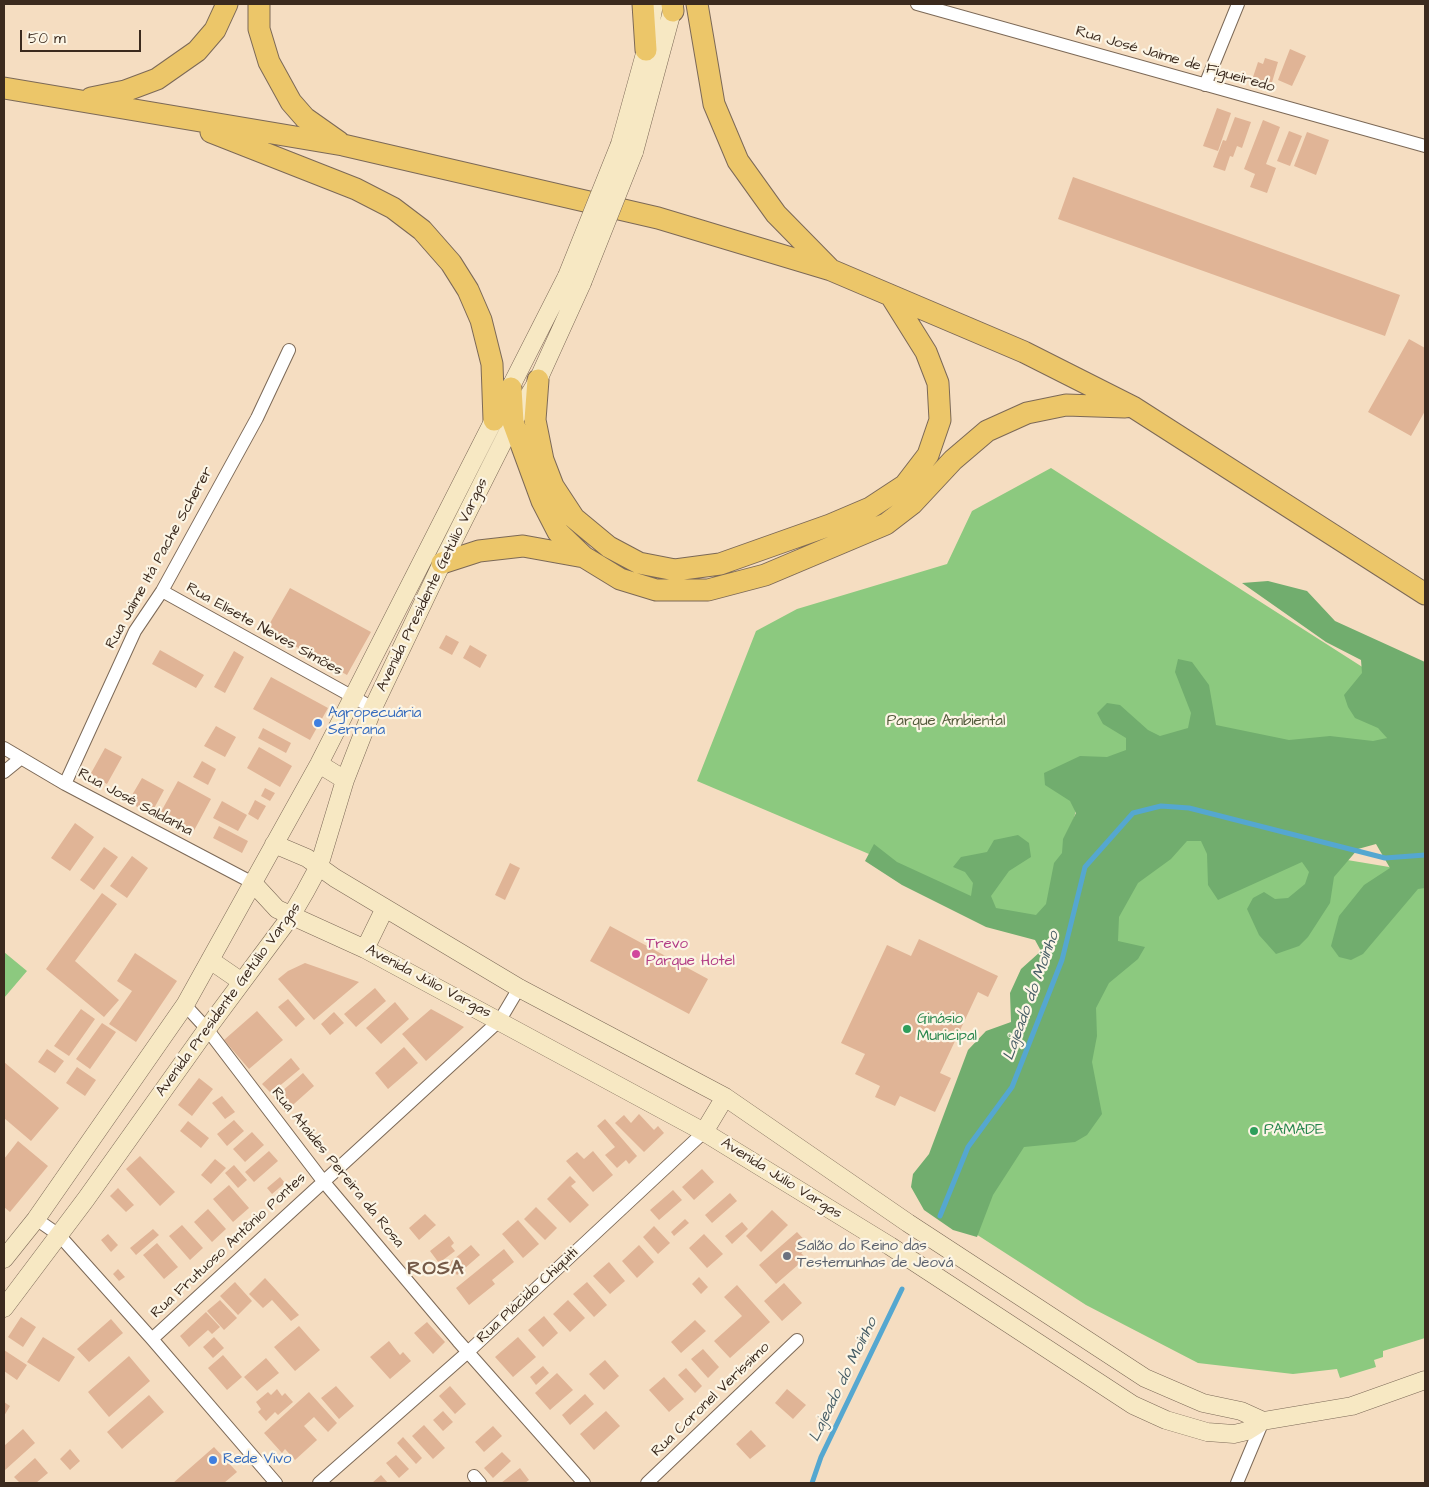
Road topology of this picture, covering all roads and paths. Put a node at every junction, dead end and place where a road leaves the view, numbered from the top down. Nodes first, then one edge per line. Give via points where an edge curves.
1 (228, 4) edge
2 (259, 4) edge
3 (644, 4) edge
4 (697, 4) edge
5 (917, 4) edge
6 (1238, 4) edge
7 (668, 6) edge
8 (646, 50) junction
9 (1205, 85) junction
10 (4, 88) edge
11 (81, 100) junction
12 (167, 116) junction
13 (343, 144) junction
14 (1425, 146) edge
15 (627, 148) junction
16 (831, 270) junction
17 (575, 280) junction
18 (891, 296) junction
19 (289, 350) dead end
20 (538, 380) junction
21 (511, 388) joint
22 (1133, 407) junction
23 (503, 421) junction
24 (584, 557) junction
25 (442, 563) junction
26 (162, 592) junction
27 (1425, 594) edge
28 (351, 697) junction
29 (373, 708) junction
30 (4, 748) edge
31 (20, 759) junction
32 (319, 764) junction
33 (4, 772) edge
34 (345, 780) junction
35 (65, 784) junction
36 (274, 844) junction
37 (319, 866) junction
38 (253, 883) junction
39 (385, 908) junction
40 (291, 916) junction
41 (365, 948) junction
42 (210, 960) junction
43 (242, 982) junction
44 (519, 988) junction
45 (186, 1005) junction
46 (500, 1020) junction
47 (207, 1029) junction
48 (725, 1097) junction
49 (704, 1132) junction
50 (323, 1181) junction
51 (36, 1218) junction
52 (908, 1223) junction
53 (59, 1235) junction
54 (890, 1246) junction
55 (4, 1259) edge
56 (4, 1308) edge
57 (152, 1339) junction
58 (797, 1340) dead end
59 (469, 1352) junction
60 (1425, 1380) edge
61 (1263, 1421) junction
62 (276, 1483) edge
63 (319, 1483) edge
64 (584, 1483) edge
65 (647, 1483) edge
66 (1237, 1483) edge

1 - 11 highway via 215,30 197,51 157,79 124,91
2 - 13 highway via 259,29 268,62 290,102 304,118
3 - 8 highway
4 - 16 highway via 714,104 738,161 776,214
5 - 9 street, Rua José Jaime de Figueiredo
6 - 9 street
7 - 8 main road
7 - 15 main road
8 - 15 main road
9 - 14 street, Rua José Jaime de Figueiredo
10 - 11 highway
11 - 12 highway
12 - 13 highway
12 - 23 highway via 356,189 393,208 422,230 452,263 481,320
13 - 16 highway via 658,218
15 - 17 main road, bridge
16 - 18 highway
17 - 20 main road, Avenida Presidente Getúlio Vargas
17 - 21 main road
18 - 20 highway via 926,352 938,383 940,420 928,455 905,485 870,508 720,564 675,570 639,563 609,547 574,518 553,486 543,460 535,420
18 - 22 highway via 1024,352
19 - 26 street, Rua Jaime Itá Pache Scherer via 257,418
20 - 23 main road, Avenida Presidente Getúlio Vargas
21 - 23 highway
22 - 24 highway via 1066,405 1027,413 987,431 953,460 912,504 886,524 765,575 708,590 656,590 620,578
22 - 27 highway
23 - 24 highway via 558,532
23 - 25 main road, Avenida Presidente Getúlio Vargas
23 - 28 main road, Avenida Presidente Getúlio Vargas
24 - 25 highway via 523,546 479,551
25 - 29 main road, Avenida Presidente Getúlio Vargas
26 - 28 street, Rua Elisete Neves Simões
26 - 35 street, Rua Jaime Itá Pache Scherer via 135,630
28 - 29 street, Rua Elisete Neves Simões
28 - 32 main road, Avenida Presidente Getúlio Vargas
29 - 34 main road, Avenida Presidente Getúlio Vargas
30 - 31 street, Rua José Saldanha
31 - 33 street
31 - 35 street, Rua José Saldanha
32 - 34 main road
32 - 36 main road, Avenida Presidente Getúlio Vargas
34 - 37 main road, Avenida Presidente Getúlio Vargas
35 - 38 street, Rua José Saldanha
36 - 37 main road
36 - 38 main road, Avenida Presidente Getúlio Vargas
37 - 39 main road
37 - 40 main road, Avenida Presidente Getúlio Vargas
38 - 40 main road, Avenida Júlio Vargas via 277,909
38 - 42 main road, Avenida Presidente Getúlio Vargas
39 - 41 main road
39 - 44 main road
40 - 41 main road, Avenida Júlio Vargas
40 - 43 main road, Avenida Presidente Getúlio Vargas
41 - 46 main road, Avenida Júlio Vargas
42 - 43 main road
42 - 45 main road, Avenida Presidente Getúlio Vargas
43 - 47 main road, Avenida Presidente Getúlio Vargas
44 - 46 street, Rua Frutuoso Antônio Pontes
44 - 48 main road
45 - 47 street, Rua Ataides Pereira da Rosa
45 - 51 main road, Avenida Presidente Getúlio Vargas
46 - 49 main road, Avenida Júlio Vargas
46 - 50 street, Rua Frutuoso Antônio Pontes
47 - 50 street, Rua Ataides Pereira da Rosa
47 - 53 main road, Avenida Presidente Getúlio Vargas
48 - 49 main road, Rua Plácido Chiquiti
48 - 52 main road
49 - 54 main road, Avenida Júlio Vargas
49 - 59 street, Rua Plácido Chiquiti
50 - 57 street, Rua Frutuoso Antônio Pontes
50 - 59 street, Rua Ataides Pereira da Rosa
51 - 53 street
51 - 55 main road, Avenida Presidente Getúlio Vargas
52 - 54 main road
52 - 61 main road via 1144,1378 1203,1403 1241,1411
53 - 56 main road, Avenida Presidente Getúlio Vargas
53 - 57 street
54 - 61 main road, Avenida Júlio Vargas via 1133,1405 1166,1420 1207,1432 1234,1434 1247,1431
57 - 62 street
58 - 65 street, Rua Coronel Veríssimo
59 - 63 street, Rua Plácido Chiquiti
59 - 64 street, Rua Ataides Pereira da Rosa
60 - 61 main road, Avenida Júlio Vargas via 1352,1406
61 - 66 street

